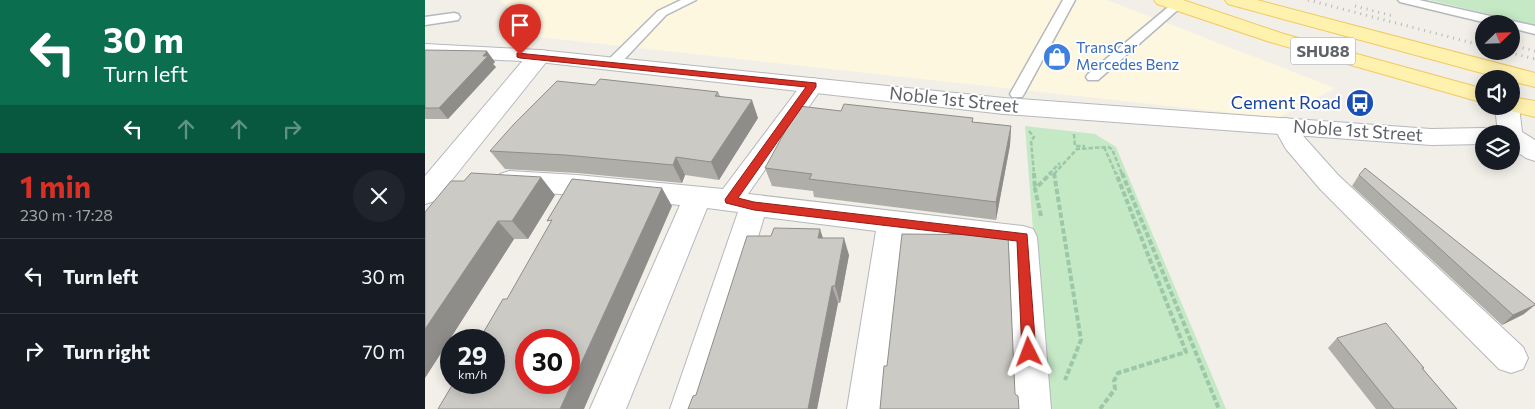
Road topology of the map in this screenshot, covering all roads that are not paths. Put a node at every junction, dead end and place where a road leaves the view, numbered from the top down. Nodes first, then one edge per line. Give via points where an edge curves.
1 (690, 0) edge
2 (1069, 0) edge
3 (1235, 0) edge
4 (1404, 0) edge
5 (1171, 2) edge
6 (1216, 8) edge
7 (454, 16) dead end
8 (1475, 16) edge
9 (425, 21) edge
10 (1520, 26) edge
11 (1535, 30) edge
12 (425, 50) edge
13 (539, 56) junction
14 (611, 64) junction
15 (1484, 70) edge
16 (1093, 77) dead end
17 (1520, 78) edge
18 (1535, 80) edge
19 (813, 85) junction
20 (1475, 93) edge
21 (1017, 94) dead end
22 (1520, 106) edge
23 (1535, 109) edge
24 (1285, 126) junction
25 (1475, 136) edge
26 (1520, 141) edge
27 (1535, 152) edge
28 (425, 194) edge
29 (698, 196) junction
30 (742, 203) junction
31 (434, 218) edge
32 (892, 222) junction
33 (1511, 358) dead end
34 (608, 409) edge
35 (688, 409) edge
36 (865, 409) edge
37 (1033, 409) edge

1 - 14 lane via 662,13
2 - 21 lane
3 - 15 main road, SHU88
4 - 8 lane
5 - 6 main road, SHU88
5 - 16 lane
6 - 20 main road, SHU88 via 1277,38
7 - 9 lane
10 - 11 lane
12 - 13 street, Noble 1st Street
13 - 14 street, Noble 1st Street
13 - 28 street
14 - 19 street, Noble 1st Street
17 - 18 main road, SHU88
19 - 24 street, Noble 1st Street via 1004,106
19 - 30 street
22 - 23 main road
24 - 25 street, Noble 1st Street
24 - 33 street via 1295,143 1329,182
26 - 27 street
29 - 30 street
29 - 31 street via 569,197 477,179
29 - 34 street
30 - 32 street
30 - 35 street
32 - 36 street
32 - 37 street via 1023,237

